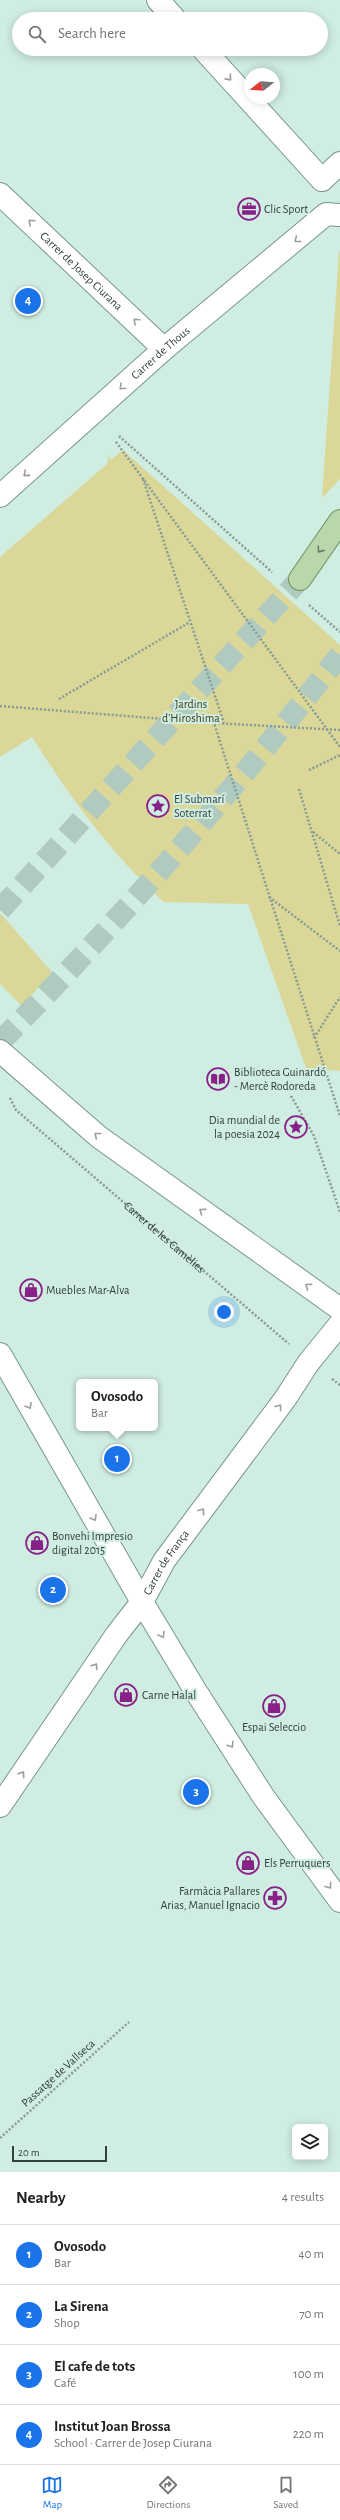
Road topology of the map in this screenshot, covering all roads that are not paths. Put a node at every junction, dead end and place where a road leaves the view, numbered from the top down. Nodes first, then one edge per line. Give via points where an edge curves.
1 (158, 0) edge
2 (169, 12) edge
3 (209, 56) edge
4 (340, 163) edge
5 (322, 180) junction
6 (0, 194) edge
7 (333, 215) edge
8 (164, 348) junction
9 (0, 496) edge
10 (340, 522) edge
11 (300, 579) tunnel mouth
12 (0, 1051) edge
13 (340, 1309) edge
14 (340, 1324) edge
15 (0, 1354) edge
16 (142, 1602) junction
17 (0, 1806) edge
18 (340, 1901) edge

1 - 2 street
3 -> 5 street
4 - 5 street
5 - 7 street, Carrer de Thous
8 -> 6 street, Carrer de Josep Ciurana
7 -> 8 street, Carrer de Thous
8 -> 9 street, Carrer de Thous
10 -> 11 main road
13 -> 12 street via 99,1137
16 -> 14 street, Carrer de França via 164,1561 285,1399 309,1362
15 -> 16 street
17 -> 16 street, Carrer de França via 117,1634
16 -> 18 street via 263,1796

